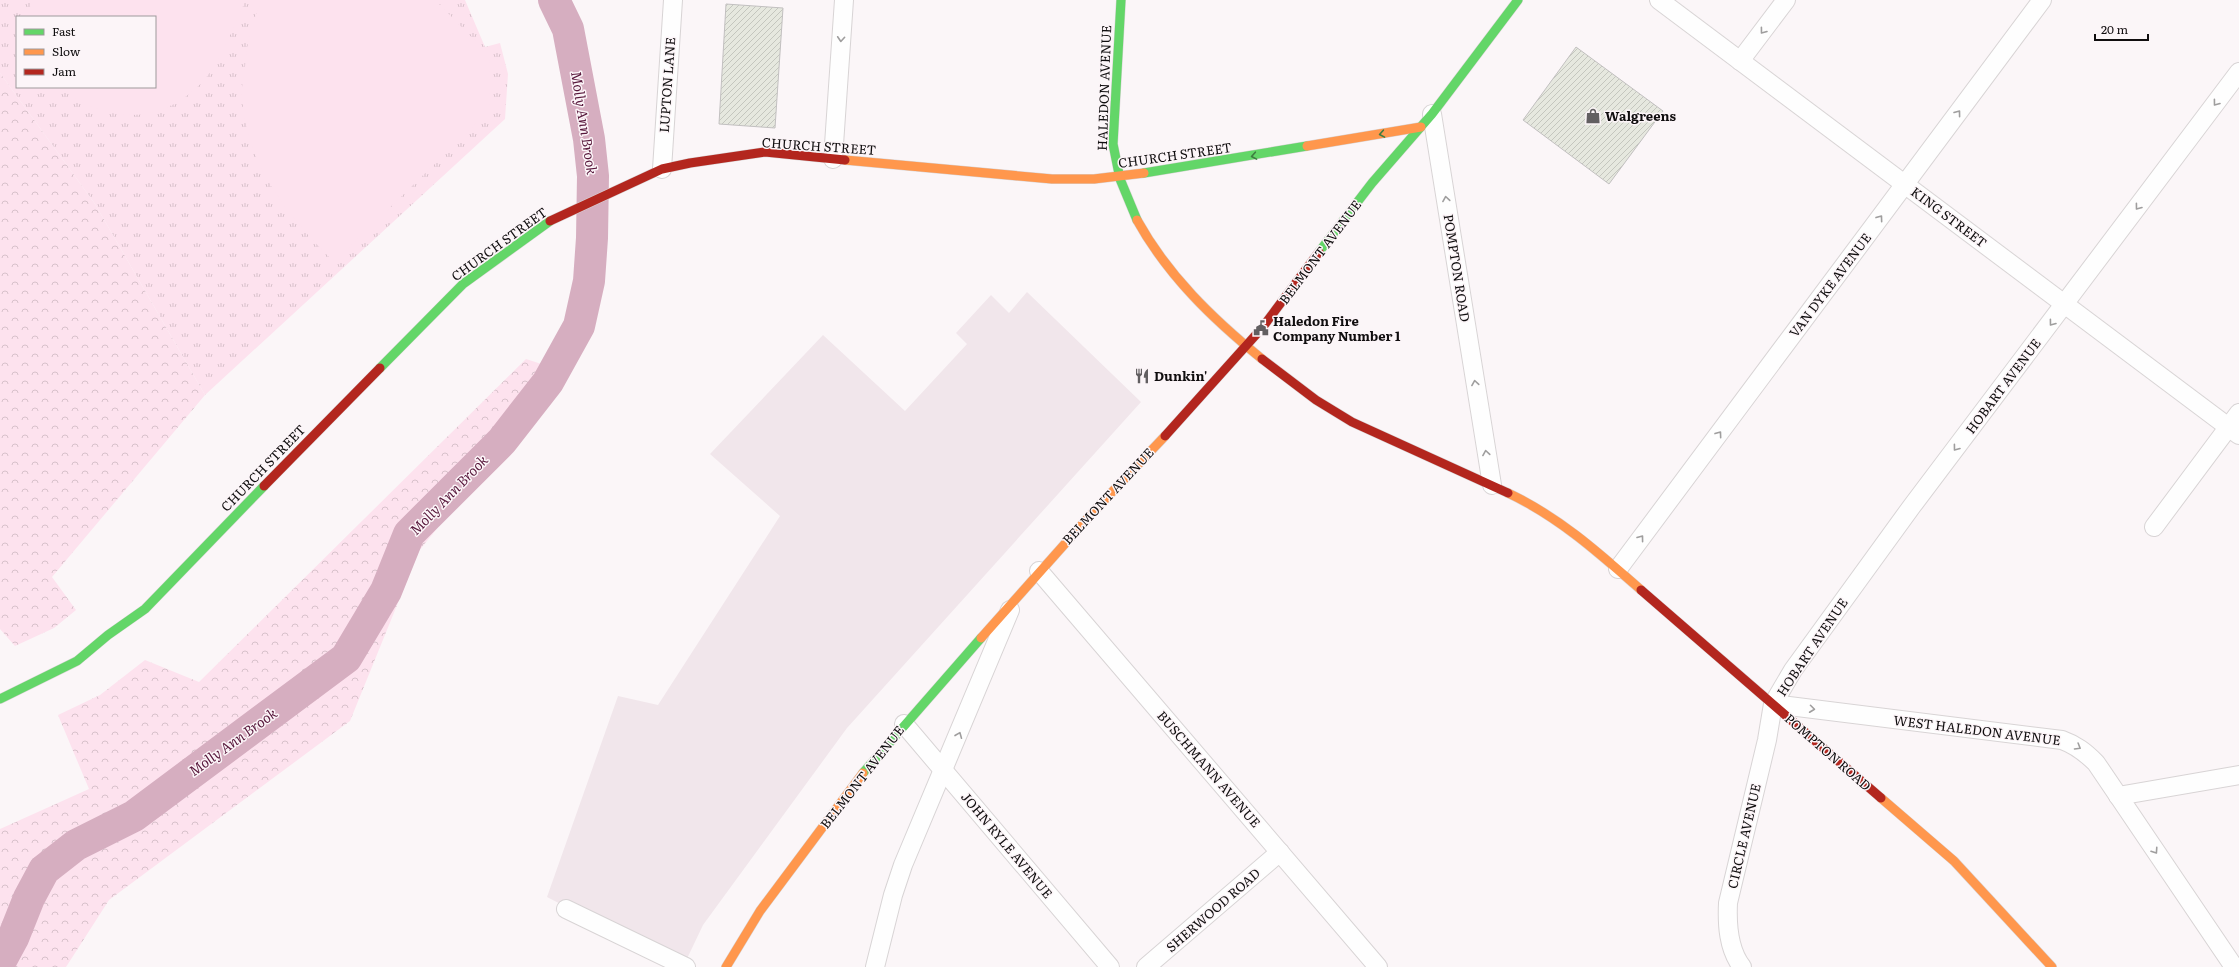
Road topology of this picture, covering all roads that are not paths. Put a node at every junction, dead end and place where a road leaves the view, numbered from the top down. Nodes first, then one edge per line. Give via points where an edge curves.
1 (673, 0) edge
2 (844, 0) edge
3 (1121, 0) edge
4 (1518, 0) edge
5 (1659, 0) edge
6 (1786, 0) edge
7 (2042, 0) edge
8 (1740, 61) junction
9 (2239, 72) edge
10 (1426, 121) junction
11 (834, 159) junction
12 (662, 170) junction
13 (1119, 177) junction
14 (1905, 184) junction
15 (2066, 304) junction
16 (1246, 346) junction
17 (2236, 425) edge
18 (1492, 485) junction
19 (2154, 527) dead end
20 (1618, 570) junction
21 (1039, 571) junction
22 (1014, 600) junction
23 (0, 700) edge
24 (1773, 704) junction
25 (904, 724) junction
26 (944, 771) junction
27 (2239, 775) edge
28 (2118, 796) junction
29 (1280, 852) junction
30 (566, 909) dead end
31 (686, 967) edge
32 (726, 967) edge
33 (875, 967) edge
34 (1110, 967) edge
35 (1146, 967) edge
36 (1378, 967) edge
37 (1742, 967) edge
38 (2052, 967) edge
39 (2234, 967) edge

1 - 12 street, LUPTON LANE
2 -> 11 street
3 - 13 main road, HALEDON AVENUE via 1113,144
4 - 10 main road, BELMONT AVENUE
5 - 8 street, KING STREET
6 -> 8 street
14 -> 7 street, VAN DYKE AVENUE
8 - 14 street, KING STREET
9 -> 15 street, HOBART AVENUE
10 -> 13 main road, CHURCH STREET via 1206,164
10 - 16 main road, BELMONT AVENUE via 1372,183
18 -> 10 street, POMPTON ROAD
11 - 12 main road, CHURCH STREET via 765,152 690,163
11 - 13 main road, CHURCH STREET via 1052,179
12 - 23 main road, CHURCH STREET via 542,225 463,284 145,609 76,662
13 - 16 main road, HALEDON AVENUE via 1147,238 1172,274 1220,326
14 - 15 street, KING STREET
20 -> 14 street, VAN DYKE AVENUE
15 - 17 street, KING STREET
15 -> 24 street, HOBART AVENUE via 1912,506 1793,670
16 - 18 main road via 1310,396 1342,416 1439,463
16 - 21 main road, BELMONT AVENUE
17 - 19 street
18 - 20 main road, POMPTON ROAD via 1530,502 1553,516
20 - 24 main road, POMPTON ROAD
21 - 22 main road, BELMONT AVENUE
21 - 29 street, BUSCHMANN AVENUE
22 - 25 main road, BELMONT AVENUE
26 -> 22 street, BELMONT AVENUE
24 -> 28 street, WEST HALEDON AVENUE via 2062,740 2084,750
24 - 37 street, CIRCLE AVENUE via 1767,740 1728,902 1731,945
24 - 38 main road, POMPTON ROAD via 1954,861
25 - 26 street, JOHN RYLE AVENUE
25 - 32 main road, BELMONT AVENUE via 787,873
26 - 33 street, BELMONT AVENUE via 903,864
26 - 34 street, JOHN RYLE AVENUE
27 - 28 street
28 -> 39 street, WEST HALEDON AVENUE
29 - 35 street, SHERWOOD ROAD
29 - 36 street, BUSCHMANN AVENUE
30 - 31 street

